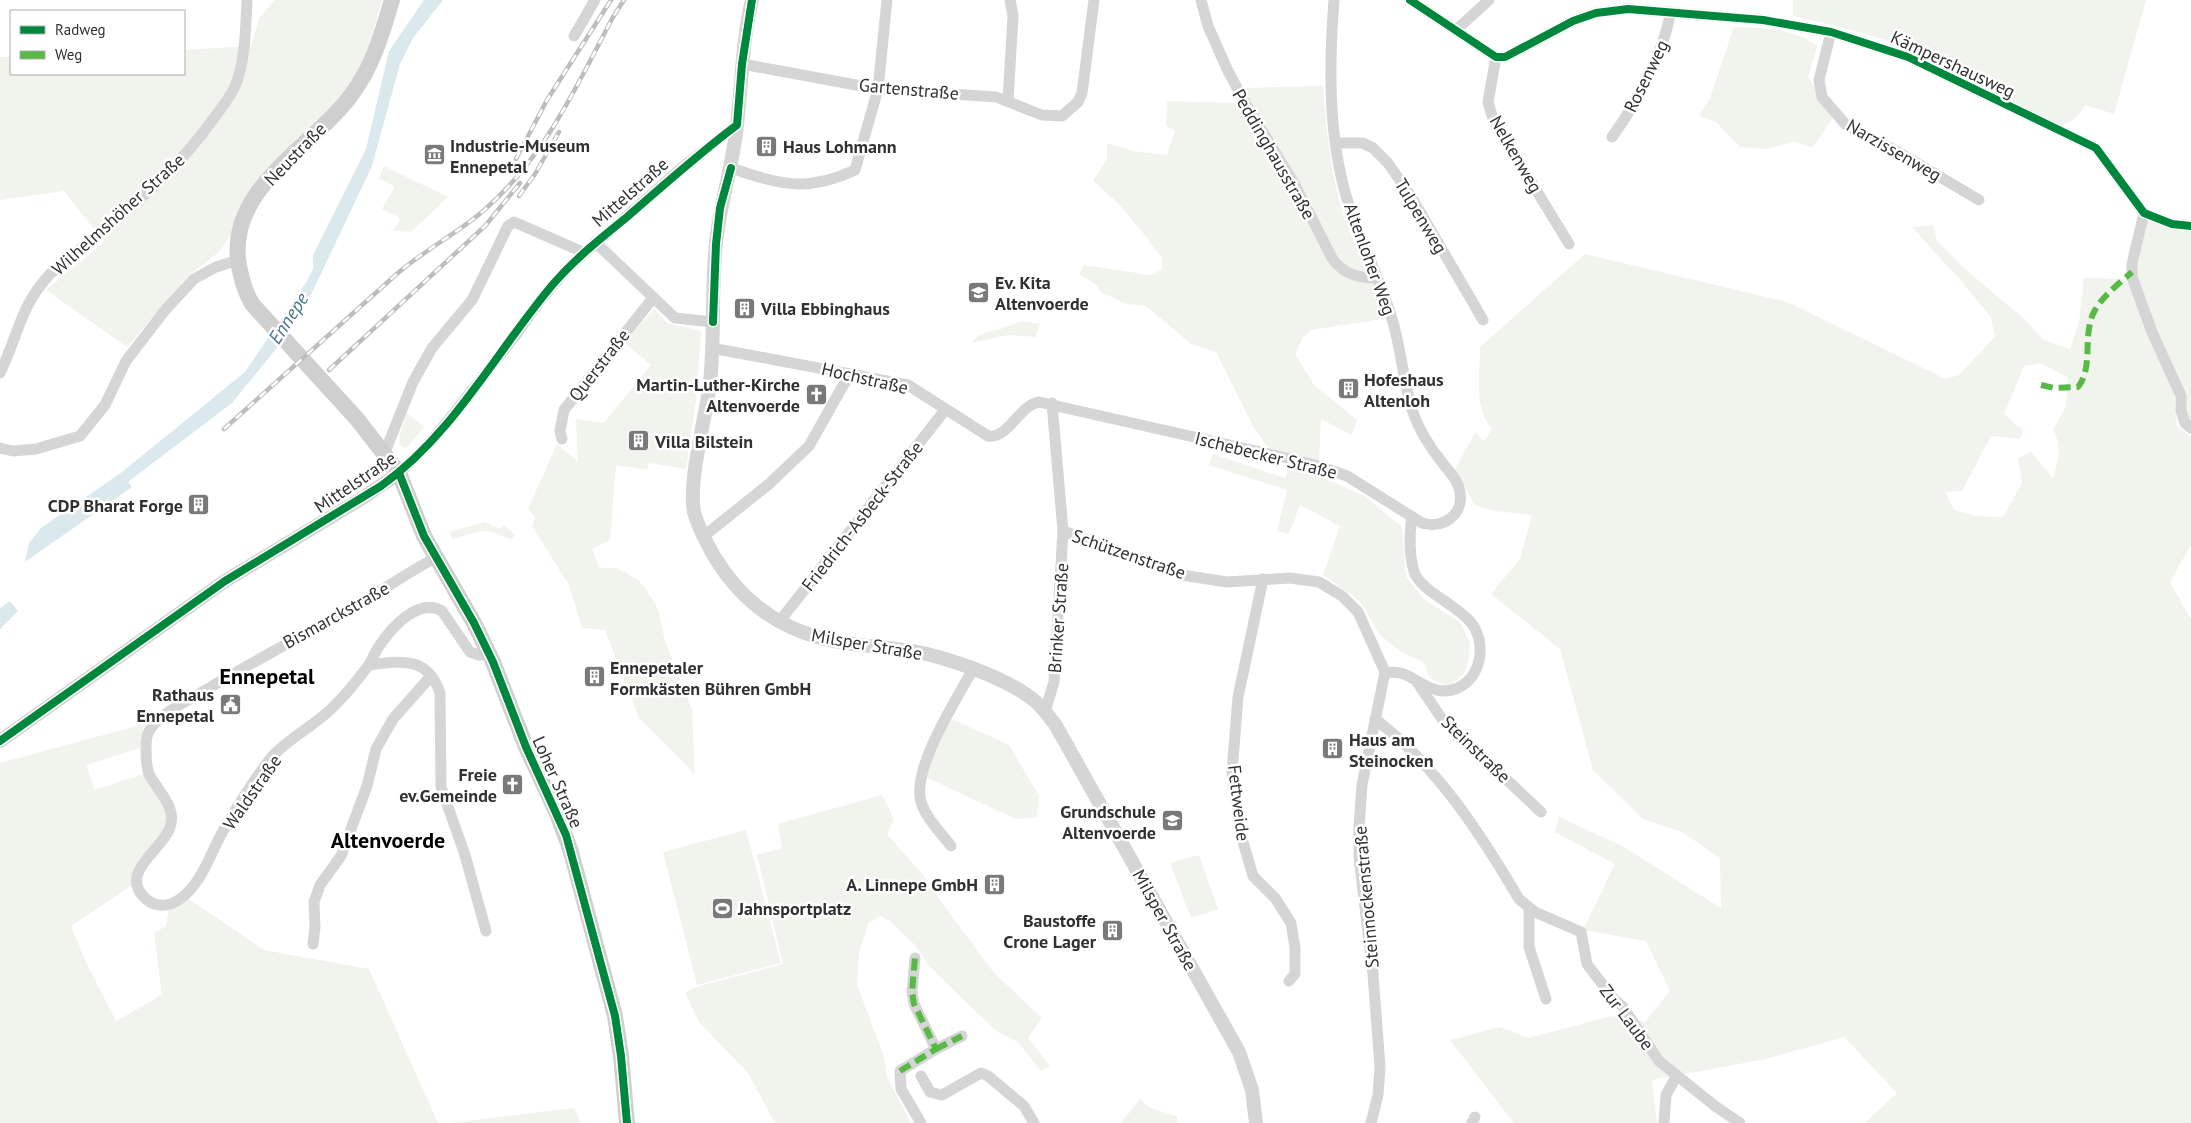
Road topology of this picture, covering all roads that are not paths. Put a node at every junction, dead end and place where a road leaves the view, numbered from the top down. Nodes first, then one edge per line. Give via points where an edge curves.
1 (247, 0) edge
2 (392, 0) edge
3 (595, 0) edge
4 (752, 0) edge
5 (887, 0) edge
6 (1010, 0) edge
7 (1094, 0) edge
8 (1201, 0) edge
9 (1334, 0) edge
10 (1410, 0) edge
11 (1489, 0) edge
12 (1671, 12) junction
13 (1456, 30) junction
14 (1831, 32) junction
15 (574, 36) dead end
16 (1496, 57) junction
17 (742, 64) junction
18 (878, 89) junction
19 (1008, 100) junction
20 (737, 125) junction
21 (1612, 137) dead end
22 (1337, 143) junction
23 (731, 168) junction
24 (1979, 200) dead end
25 (2144, 213) junction
26 (2191, 226) edge
27 (595, 242) junction
28 (1569, 244) dead end
29 (584, 252) junction
30 (238, 260) junction
31 (1376, 278) junction
32 (652, 298) junction
33 (1483, 320) dead end
34 (712, 322) junction
35 (712, 348) junction
36 (0, 372) edge
37 (849, 374) junction
38 (1052, 403) junction
39 (944, 410) junction
40 (2188, 425) edge
41 (562, 439) dead end
42 (0, 448) edge
43 (384, 452) junction
44 (400, 473) junction
45 (1461, 504) joint
46 (1412, 517) junction
47 (1063, 531) junction
48 (704, 536) junction
49 (435, 558) junction
50 (1263, 579) junction
51 (778, 622) junction
52 (489, 653) junction
53 (369, 665) junction
54 (973, 669) junction
55 (1386, 672) junction
56 (431, 676) junction
57 (1416, 681) junction
58 (1045, 711) junction
59 (1375, 719) junction
60 (0, 741) edge
61 (149, 773) joint
62 (1541, 812) dead end
63 (951, 846) dead end
64 (1529, 908) junction
65 (486, 931) dead end
66 (313, 944) dead end
67 (915, 958) dead end
68 (1289, 981) dead end
69 (1546, 999) dead end
70 (962, 1036) dead end
71 (936, 1049) junction
72 (921, 1076) dead end
73 (1676, 1077) junction
74 (627, 1123) edge
75 (921, 1123) edge
76 (1034, 1123) edge
77 (1256, 1123) edge
78 (1371, 1123) edge
79 (1664, 1123) edge
80 (1740, 1123) edge

1 - 36 street, Wilhelmshöher Straße via 245,41 236,85 228,98 197,141 163,179 36,289
2 - 30 main road, Neustraße via 372,60 353,93 272,175 252,202 239,237
3 - 15 street
4 - 17 street, Milsper Straße
5 - 18 street
6 - 19 street via 1013,16
7 - 19 street, Gartenstraße via 1082,93 1072,109 1062,116 1053,117
8 - 31 street, Peddinghausstraße via 1208,26 1227,69 1338,268 1349,274
9 - 22 street, Altenloher Weg via 1330,83
10 - 13 street
11 - 13 street
12 - 14 street, Kämpershausweg via 1764,20
12 - 16 street, Kämpershausweg via 1628,9 1596,13 1573,20 1506,57
12 - 21 street, Rosenweg via 1654,68 1636,103
13 - 16 street
14 - 24 street, Narzissenweg via 1818,80 1822,97 1846,125
14 - 25 street, Kämpershausweg via 1908,57 2096,148
16 - 28 street, Nelkenweg via 1488,102 1493,120
17 - 18 street, Gartenstraße
17 - 20 street, Milsper Straße
18 - 19 street, Gartenstraße
18 - 23 street via 855,170 803,186 766,180
20 - 23 street, Milsper Straße
20 - 27 street, Mittelstraße via 688,162
22 - 31 street, Altenloher Weg via 1347,198
22 - 33 street, Tulpenweg via 1363,143 1388,163
23 - 34 street, Milsper Straße via 720,208
25 - 26 street via 2172,224
25 - 40 street via 2132,277 2181,396 2181,411
27 - 29 street, Mittelstraße
27 - 32 street
29 - 43 street via 514,222 508,226 477,292 432,348 413,382
29 - 44 street, Mittelstraße via 548,290 430,444
30 - 42 street via 194,279 166,309 126,361 105,405 80,436 36,449 13,451
30 - 43 main road, Neustraße via 246,294
31 - 45 street, Altenloher Weg via 1392,319 1413,414 1424,437 1456,479
32 - 34 street via 675,318
32 - 41 street, Querstraße via 564,410 560,430
34 - 35 street, Milsper Straße
35 - 37 street, Hochstraße
35 - 48 street, Milsper Straße via 710,384 693,497 697,522
37 - 39 street, Hochstraße via 908,385
37 - 48 street via 808,446 775,479
38 - 39 street, Hochstraße via 1031,403 994,437 981,434
38 - 46 street, Ischebecker Straße via 1327,468 1363,484
38 - 47 street, Brinker Straße
39 - 51 street, Friedrich-Asbeck-Straße
43 - 44 main road, Neustraße
44 - 49 main road, Loher Straße
44 - 60 street, Mittelstraße via 225,581
45 - 46 street, Ischebecker Straße via 1448,521 1436,525
46 - 57 street via 1412,560 1416,575 1471,622 1481,646 1472,677 1456,689 1434,690
47 - 50 street, Schützenstraße via 1182,575 1227,582
47 - 58 street, Brinker Straße via 1054,682
48 - 51 street, Milsper Straße via 719,565 738,590
49 - 52 main road, Loher Straße
49 - 61 street, Bismarckstraße via 171,710 150,730 146,745
50 - 55 street, Schützenstraße via 1319,582 1342,596 1358,612
50 - 68 street, Fettweide via 1238,697 1232,772 1241,835 1253,876 1275,898 1291,923 1295,974
51 - 54 street, Milsper Straße via 818,638 929,654
52 - 53 street, Waldstraße via 479,655 470,652 442,612 425,607 395,626 379,645
52 - 74 main road, Loher Straße via 571,852 615,1016
53 - 56 street via 408,662 425,669
53 - 61 street, Waldstraße via 331,709 272,758 227,824 196,881 178,901 168,905 147,899 137,885 139,868 162,842 170,829 172,817
54 - 58 street, Milsper Straße via 1025,695
54 - 63 street via 926,759 921,781 921,802
55 - 57 street via 1404,674
55 - 59 street, Steinnockenstraße
56 - 65 street via 440,694 441,787 465,854
56 - 66 street via 393,719 376,749 367,786 341,856 320,885 314,902
57 - 62 street, Steinstraße via 1442,719
58 - 77 street, Milsper Straße via 1239,1052 1252,1090
59 - 64 street, Zur Laube via 1396,735 1447,789 1519,899
59 - 78 street, Steinnockenstraße via 1362,785 1359,827 1359,857 1380,1067
64 - 69 street via 1529,947
64 - 73 street, Zur Laube via 1580,932 1587,964 1623,1008 1659,1061
67 - 71 street via 914,1004
70 - 71 street
71 - 75 street via 900,1071 901,1089
72 - 76 street via 930,1092 942,1095 981,1073 1024,1106
73 - 79 street via 1666,1095
73 - 80 street, Zur Laube

